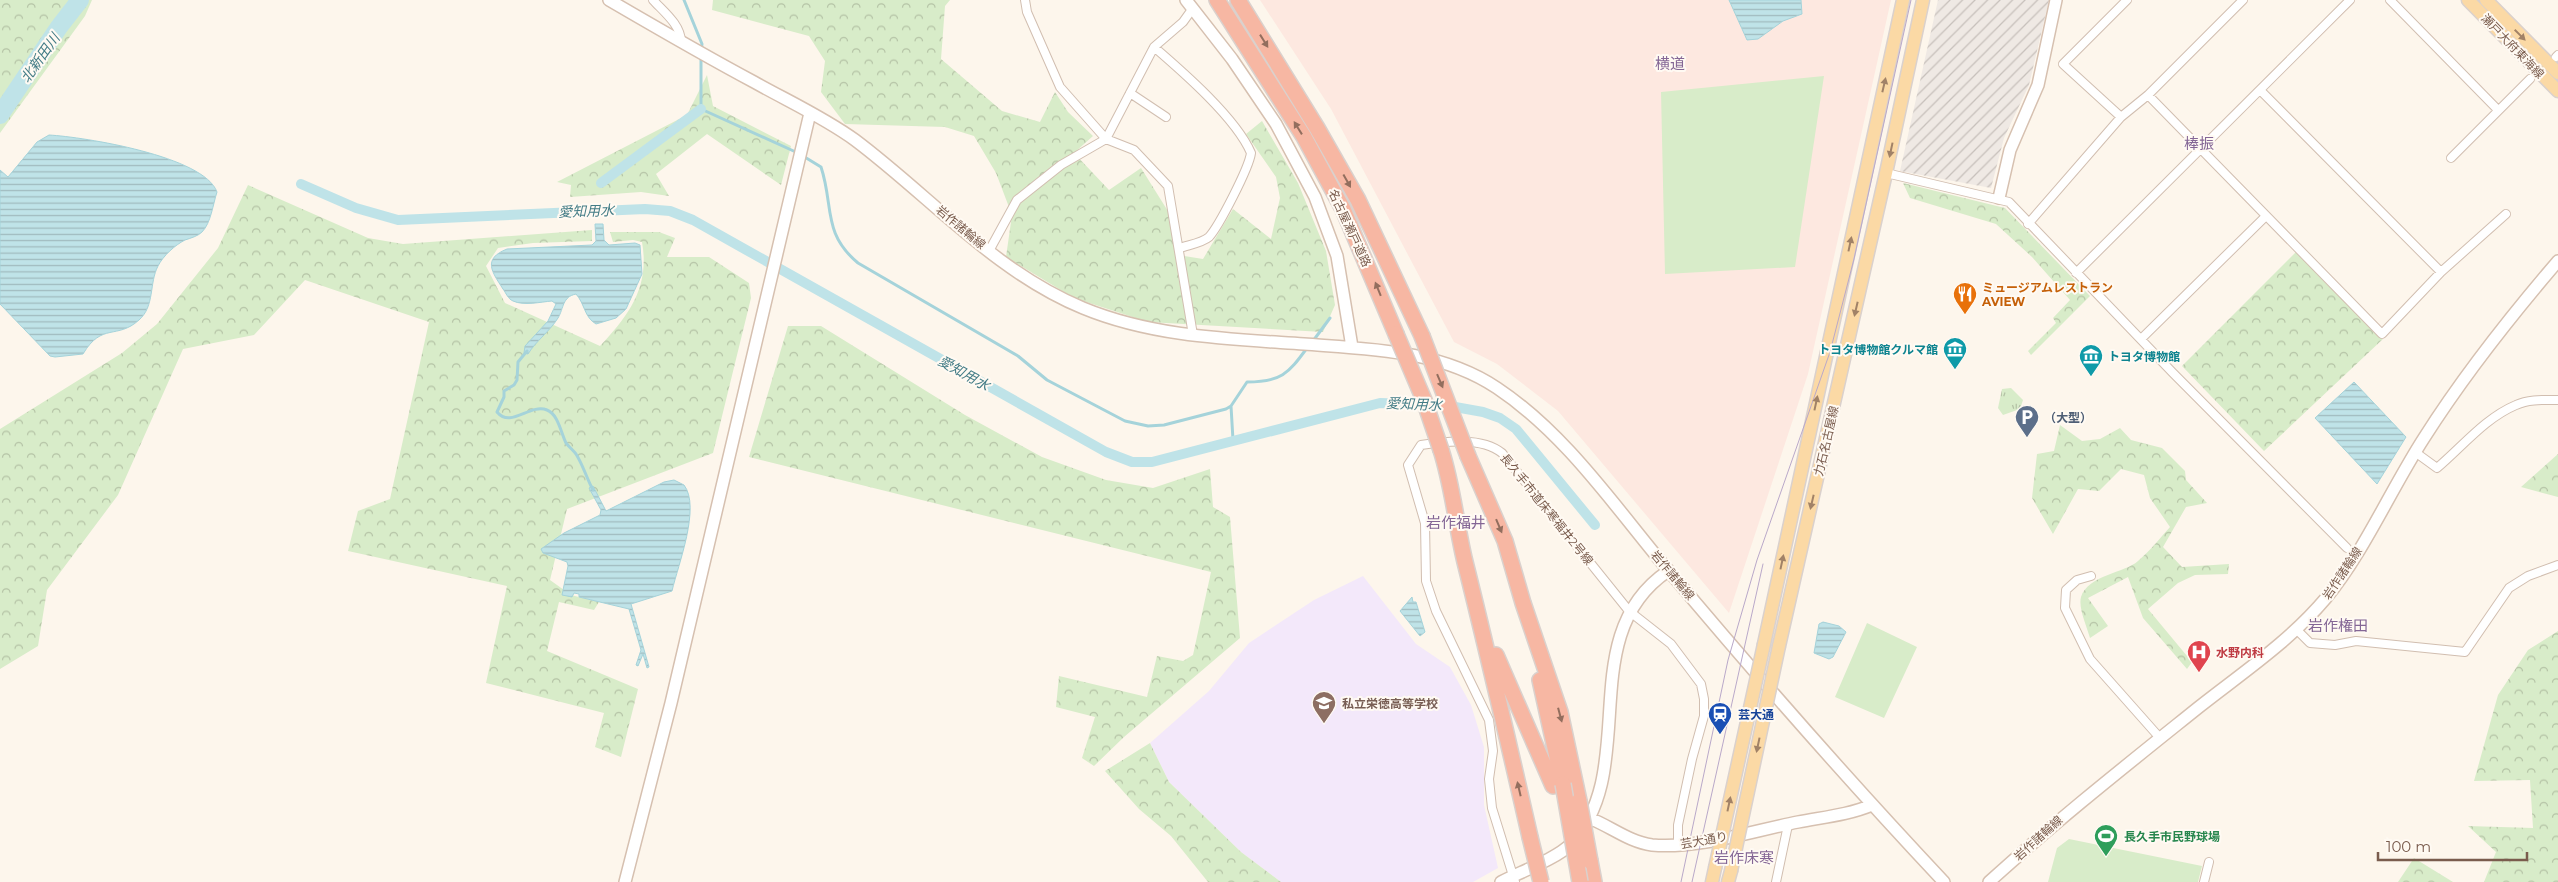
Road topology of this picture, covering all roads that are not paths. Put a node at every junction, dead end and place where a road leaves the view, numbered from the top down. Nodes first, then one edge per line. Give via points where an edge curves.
1 (609, 0) edge
2 (653, 0) edge
3 (1025, 0) edge
4 (1217, 0) edge
5 (1238, 0) edge
6 (1903, 0) edge
7 (1923, 0) edge
8 (2056, 0) edge
9 (2127, 0) edge
10 (2243, 0) edge
11 (2350, 0) edge
12 (2390, 0) edge
13 (2468, 0) edge
14 (2486, 0) edge
15 (1190, 4) edge
16 (681, 42) junction
17 (1154, 47) junction
18 (2558, 73) edge
19 (2530, 79) dead end
20 (2261, 91) junction
21 (2558, 91) edge
22 (1130, 93) junction
23 (2148, 95) junction
24 (2498, 110) junction
25 (810, 113) junction
26 (1166, 117) dead end
27 (2122, 117) junction
28 (1106, 139) junction
29 (2199, 149) junction
30 (2451, 158) dead end
31 (1886, 173) junction
32 (1998, 198) junction
33 (2506, 214) dead end
34 (2266, 216) junction
35 (2028, 224) junction
36 (1180, 248) junction
37 (989, 251) junction
38 (2558, 261) edge
39 (2441, 272) junction
40 (2076, 273) junction
41 (1194, 335) junction
42 (2140, 339) junction
43 (1352, 347) junction
44 (2558, 400) edge
45 (2415, 452) junction
46 (2347, 548) dead end
47 (2558, 565) edge
48 (1668, 571) junction
49 (2091, 576) dead end
50 (1778, 582) junction
51 (1793, 586) junction
52 (1523, 603) junction
53 (1629, 611) junction
54 (1480, 616) junction
55 (2296, 629) junction
56 (2160, 738) junction
57 (1558, 785) junction
58 (1872, 805) junction
59 (1589, 818) junction
60 (1788, 824) junction
61 (1678, 846) junction
62 (2208, 862) dead end
63 (1730, 877) edge
64 (1514, 879) edge
65 (625, 882) edge
66 (1501, 882) edge
67 (1541, 882) edge
68 (1572, 882) edge
69 (1580, 882) edge
70 (1594, 882) edge
71 (1712, 882) edge
72 (1776, 882) edge
73 (1944, 882) edge
74 (1990, 882) edge
75 (2204, 882) edge

1 - 16 main road, 岩作諸輪線
2 - 16 street via 673,21
3 - 28 street via 1027,12 1060,87
54 -> 4 highway, 名古屋瀬戸道路, bridge via 1460,539 1449,474 1424,400 1396,334 1338,201 1304,136
5 -> 52 highway, 名古屋瀬戸道路, bridge via 1358,200 1422,336 1469,461 1505,541
50 -> 6 main road, 力石名古屋線
7 -> 31 main road, 力石名古屋線
8 - 32 main road via 2038,85 2010,150
9 - 27 street via 2063,64
10 - 23 street
11 - 20 street
12 - 24 street
13 - 21 main road, 瀬戸大府東海線
14 -> 18 main road, 瀬戸大府東海線
15 - 17 street via 1183,22
15 - 43 main road via 1276,124 1315,197 1338,256
16 - 25 main road, 岩作諸輪線
17 - 22 street
17 - 36 street via 1204,93 1251,153 1211,234 1207,239
19 - 24 street
20 - 29 street
20 - 39 street
22 - 26 street
22 - 28 street
23 - 27 street
23 - 29 street
24 - 30 street
25 - 37 main road, 岩作諸輪線 via 852,138
25 - 65 main road via 673,694
27 - 35 street
28 - 36 street via 1134,150 1168,186
28 - 37 street via 1061,165 1017,200
29 - 34 street
29 - 40 street
31 - 32 street
31 -> 51 main road, 力石名古屋線
32 - 35 street via 2009,202
33 - 39 street
34 - 39 street via 2382,334
34 - 42 street
35 - 40 street
36 - 41 street
37 - 41 main road, 岩作諸輪線 via 1027,279 1084,308 1148,328
38 - 45 main road, 岩作諸輪線 via 2486,348
40 - 42 street
41 - 43 main road, 岩作諸輪線
42 - 46 street
43 - 48 main road, 岩作諸輪線 via 1427,356 1465,369 1498,389 1539,420 1570,453
44 - 45 street via 2533,400 2515,405 2483,426 2436,468
45 - 55 main road, 岩作諸輪線 via 2327,597
47 - 55 street via 2528,576 2510,588 2465,652 2356,641 2310,644
48 - 53 main road via 1653,581
48 - 58 main road, 岩作諸輪線
49 - 56 street via 2077,580 2066,590 2064,608 2090,660
50 - 51 street
71 -> 50 main road, 力石名古屋線, bridge
51 -> 63 main road, 力石名古屋線, bridge
52 - 57 highway
52 -> 70 highway, bridge via 1560,712
53 - 59 main road via 1614,657 1602,782
53 - 61 street via 1657,631 1683,657 1700,684 1704,699 1704,716 1678,825
53 - 64 street, 長久手市道床寒福井2号線 via 1502,453 1491,444 1443,442 1422,445 1408,465 1426,523 1426,581 1449,641 1489,720 1493,751 1489,779 1492,808
54 - 57 highway
67 -> 54 highway, bridge
55 - 56 main road, 岩作諸輪線
56 - 74 main road, 岩作諸輪線 via 2057,821
57 - 68 highway
57 - 69 highway, bridge
58 - 60 main road, 芸大通り via 1850,814
58 - 73 main road, 岩作諸輪線
59 - 61 main road, 芸大通り via 1627,838 1650,845
59 - 64 main road via 1570,845
60 - 61 main road, 芸大通り
60 - 72 street
62 - 75 street
64 - 66 main road

